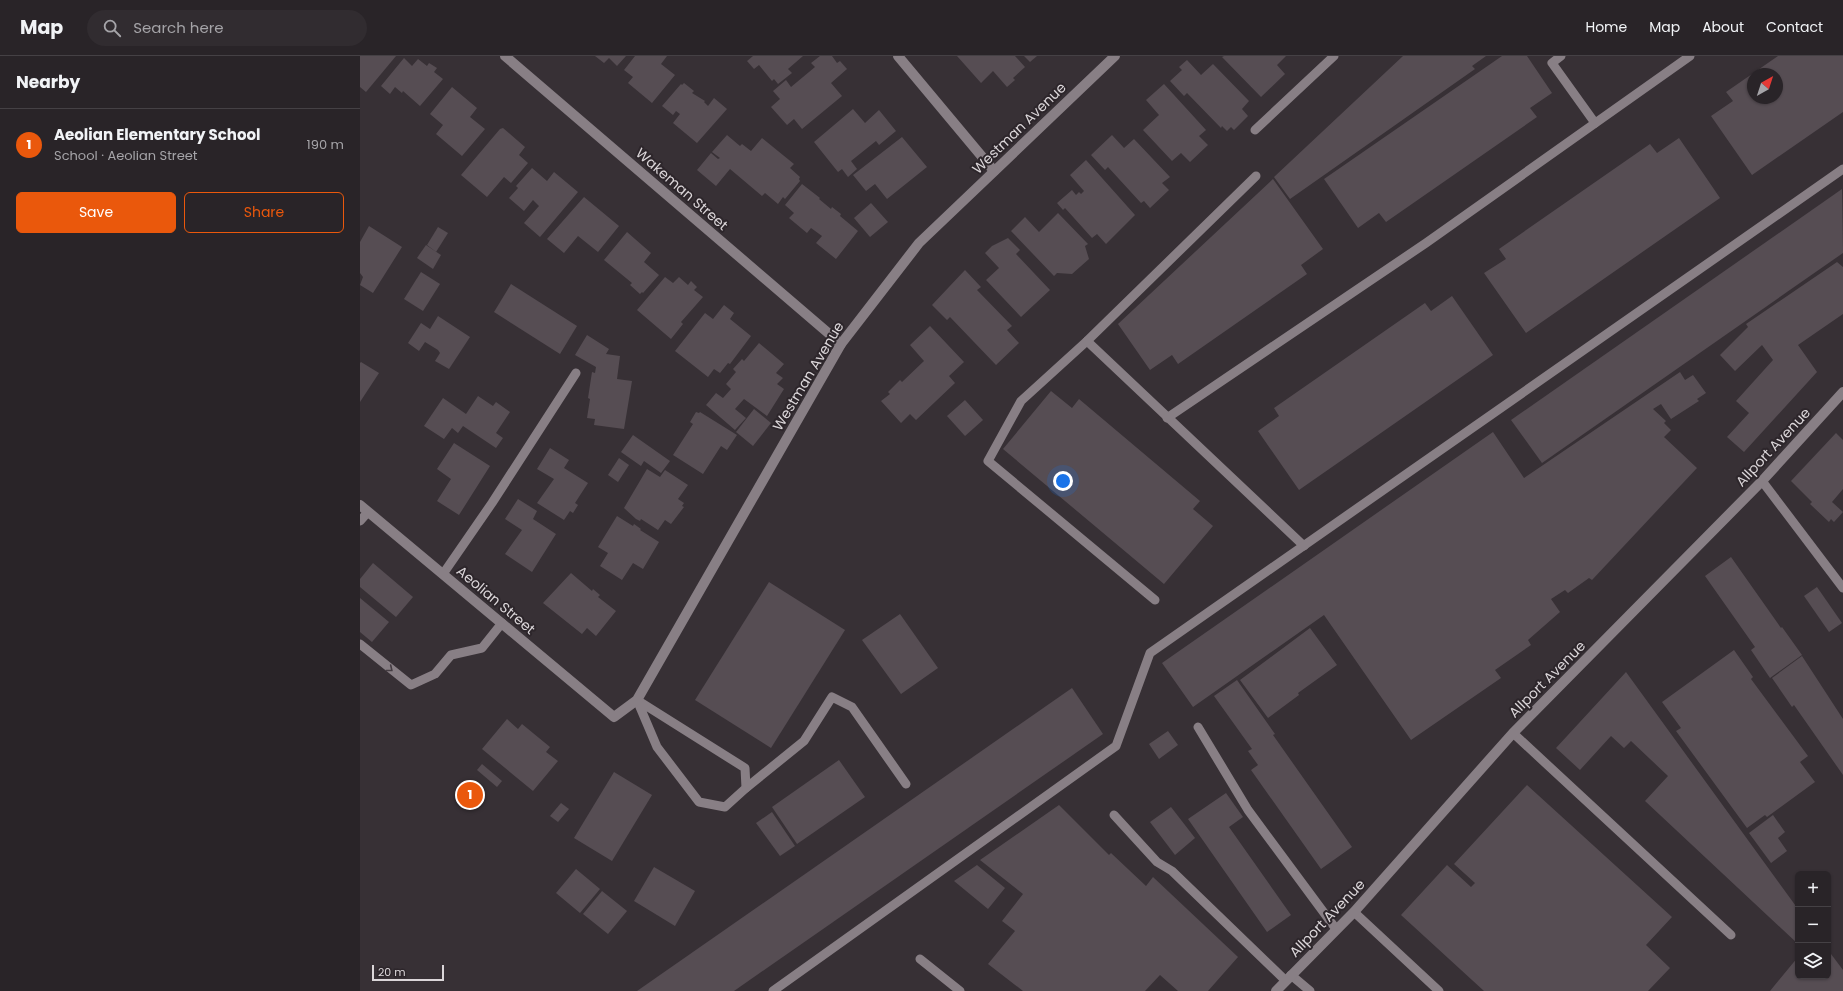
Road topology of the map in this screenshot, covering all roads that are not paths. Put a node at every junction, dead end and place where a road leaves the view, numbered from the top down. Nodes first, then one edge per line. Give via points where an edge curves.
1 (505, 56) edge
2 (898, 56) edge
3 (1115, 56) edge
4 (1334, 56) edge
5 (1561, 56) edge
6 (1690, 56) edge
7 (1595, 123) junction
8 (1255, 130) dead end
9 (1843, 169) edge
10 (994, 171) junction
11 (1256, 176) dead end
12 (1087, 341) junction
13 (841, 344) junction
14 (576, 373) dead end
15 (1843, 392) edge
16 (1167, 418) junction
17 (1762, 481) junction
18 (360, 505) edge
19 (368, 512) junction
20 (360, 521) edge
21 (1304, 546) junction
22 (443, 574) junction
23 (1843, 588) edge
24 (1155, 600) dead end
25 (502, 623) junction
26 (360, 644) edge
27 (637, 700) junction
28 (614, 717) joint
29 (1198, 727) dead end
30 (1513, 733) junction
31 (906, 784) dead end
32 (746, 788) junction
33 (1114, 815) dead end
34 (1354, 912) junction
35 (1336, 929) junction
36 (1731, 935) dead end
37 (920, 958) dead end
38 (1289, 978) junction
39 (773, 991) edge
40 (960, 991) edge
41 (1276, 991) edge
42 (1310, 991) edge
43 (1439, 991) edge

1 - 13 street, Wakeman Street
2 - 10 street
3 - 10 street, Westman Avenue
4 - 8 lane
5 - 7 lane via 1552,62
6 - 7 lane
7 - 16 lane via 1426,243
9 - 21 lane
10 - 13 street, Westman Avenue via 919,243
11 - 12 lane
12 - 16 lane
12 - 24 lane via 1021,401 988,461
13 - 27 street, Westman Avenue
14 - 22 lane
15 - 17 street, Allport Avenue
16 - 21 lane
17 - 23 lane
17 - 30 street, Allport Avenue
18 - 19 street, Aeolian Street
19 - 20 lane
19 - 22 street, Aeolian Street
21 - 39 lane via 1150,653 1116,746
22 - 25 street, Aeolian Street
26 -> 25 lane via 411,685 435,674 451,655 482,648
25 - 28 street, Aeolian Street
27 - 28 street, Westman Avenue
27 - 32 lane via 745,768
27 - 32 lane via 657,747 699,802 725,807
29 - 35 lane via 1248,810
30 - 34 street, Allport Avenue
30 - 36 lane
31 - 32 lane via 852,707 832,697 804,741
33 - 38 lane via 1157,862 1172,871
34 - 35 street, Allport Avenue
34 - 43 lane
35 - 38 street, Allport Avenue
37 - 40 lane
38 - 41 street, Allport Avenue
38 - 42 lane

